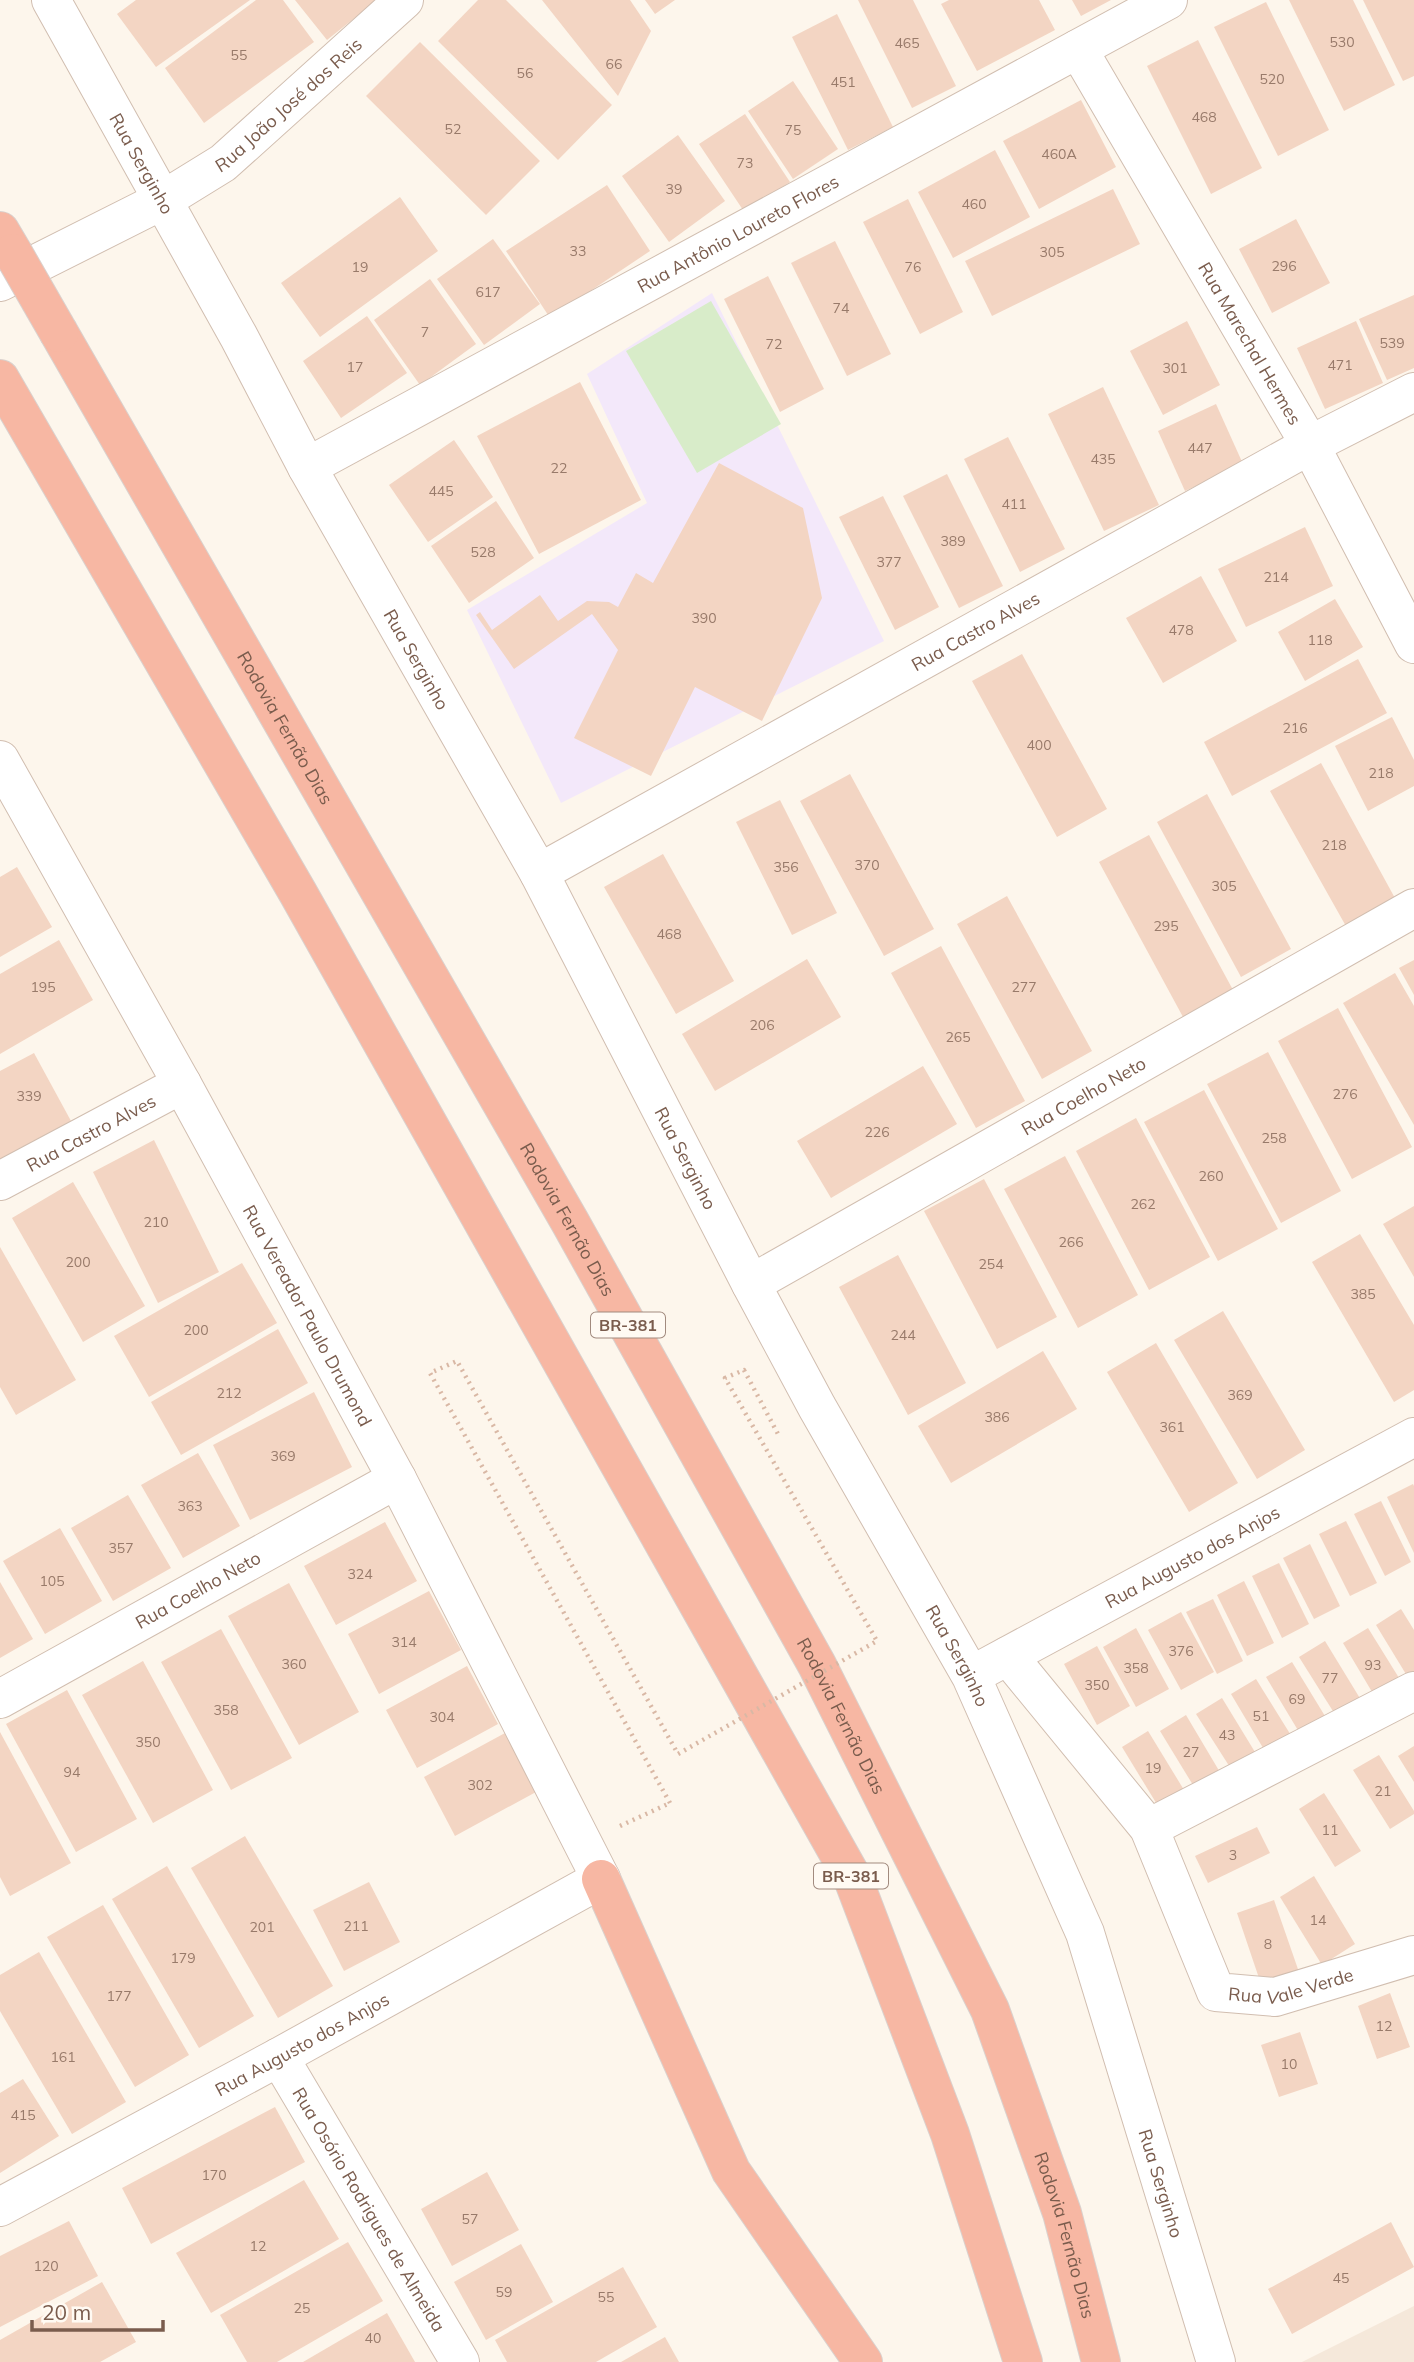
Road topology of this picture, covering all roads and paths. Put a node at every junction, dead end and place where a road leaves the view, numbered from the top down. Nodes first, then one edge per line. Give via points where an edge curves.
1 (51, 0) edge
2 (404, 0) edge
3 (1168, 0) edge
4 (1079, 49) junction
5 (163, 200) junction
6 (4, 256) edge
7 (0, 379) edge
8 (1414, 392) edge
9 (1310, 446) junction
10 (307, 467) junction
11 (1414, 644) edge
12 (0, 760) edge
13 (540, 873) junction
14 (1414, 908) edge
15 (182, 1084) junction
16 (0, 1181) edge
17 (751, 1284) junction
18 (778, 1434) dead end
19 (1414, 1437) edge
20 (397, 1479) junction
21 (1008, 1656) junction
22 (971, 1676) junction
23 (1414, 1691) edge
24 (0, 1699) edge
25 (1149, 1828) junction
26 (583, 1843) junction
27 (601, 1879) junction
28 (1414, 1955) edge
29 (279, 2057) junction
30 (0, 2207) edge
31 (460, 2362) edge
32 (863, 2362) edge
33 (1023, 2362) edge
34 (1101, 2362) edge
35 (1216, 2362) edge

1 - 5 street, Rua Serginho
2 - 5 street, Rua João José dos Reis via 223,163
3 - 4 street, Rua Antônio Loureto Flores
4 - 9 street, Rua Marechal Hermes
4 - 10 street, Rua Antônio Loureto Flores
5 - 6 street, Rua João José dos Reis
5 - 10 street, Rua Serginho
6 - 34 highway, Rodovia Fernão Dias / BR-381, bridge via 59,333 570,1222 817,1665 990,2010 1062,2213
7 - 33 highway, BR-381 via 298,893 853,1879 950,2134
8 - 9 street, Rua Castro Alves
9 - 11 street, Rua Marechal Hermes
9 - 13 street, Rua Castro Alves
10 - 13 street, Rua Serginho
12 - 15 street, Rua Vereador Paulo Drumond
13 - 17 street, Rua Serginho
14 - 17 street, Rua Coelho Neto
15 - 16 street, Rua Castro Alves
15 - 20 street, Rua Vereador Paulo Drumond
17 - 22 street, Rua Serginho
18 - 26 path, bridge via 744,1370 725,1378 877,1641 678,1754 457,1362 430,1373 670,1803
19 - 21 street, Rua Augusto dos Anjos
20 - 24 street, Rua Coelho Neto
20 - 26 street, Rua Vereador Paulo Drumond
21 - 22 street, Rua Augusto dos Anjos
21 - 25 street
22 - 35 street, Rua Serginho via 1084,1933
23 - 25 street
25 - 28 street, Rua Vale Verde via 1216,1992 1275,1997
26 - 27 street, Rua Vereador Paulo Drumond
27 - 29 street, Rua Augusto dos Anjos
27 - 32 highway via 731,2171
29 - 30 street, Rua Augusto dos Anjos
29 - 31 street, Rua Osório Rodrigues de Almeida

